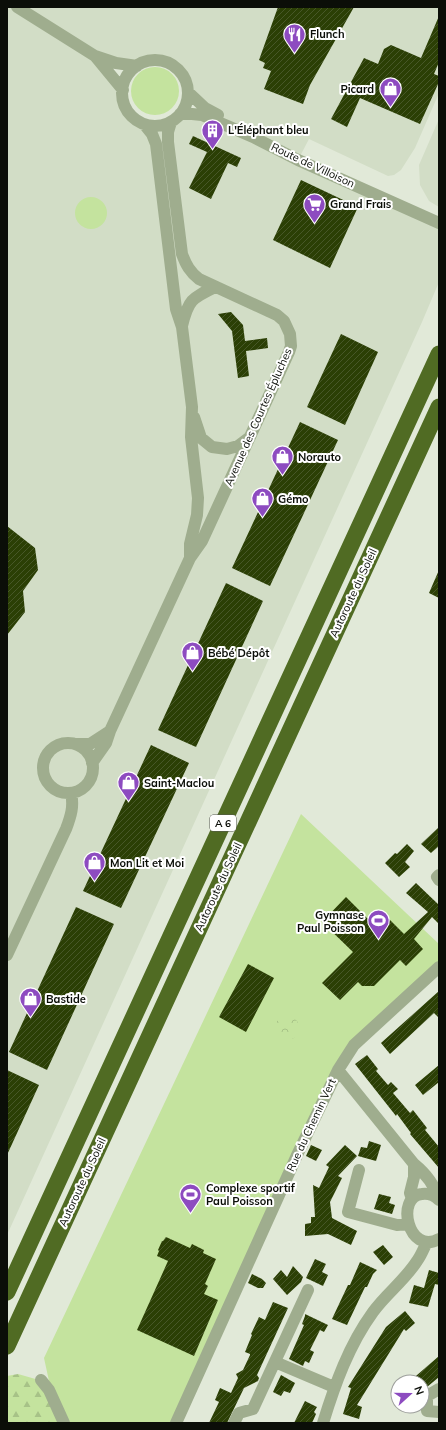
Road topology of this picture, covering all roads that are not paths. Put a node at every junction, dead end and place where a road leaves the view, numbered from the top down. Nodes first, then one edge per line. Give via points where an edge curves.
1 (17, 7) edge
2 (95, 56) junction
3 (137, 66) junction
4 (122, 90) junction
5 (188, 92) junction
6 (176, 118) junction
7 (144, 124) junction
8 (253, 137) junction
9 (439, 223) edge
10 (215, 287) junction
11 (182, 327) junction
12 (439, 354) edge
13 (192, 407) junction
14 (439, 407) edge
15 (250, 436) junction
16 (190, 558) junction
17 (110, 731) junction
18 (76, 744) junction
19 (92, 763) junction
20 (71, 792) junction
21 (439, 875) edge
22 (439, 880) edge
23 (7, 955) edge
24 (439, 967) edge
25 (338, 1070) junction
26 (414, 1164) junction
27 (359, 1170) dead end
28 (412, 1199) junction
29 (438, 1199) edge
30 (408, 1224) junction
31 (439, 1239) edge
32 (427, 1242) junction
33 (308, 1290) dead end
34 (7, 1292) edge
35 (7, 1346) edge
36 (275, 1362) junction
37 (41, 1380) dead end
38 (334, 1387) junction
39 (439, 1389) edge
40 (439, 1412) edge
41 (64, 1423) edge
42 (176, 1423) edge
43 (234, 1423) edge
44 (323, 1423) edge

1 - 2 street
2 - 3 street
2 - 4 street
3 - 4 street via 127,76
3 - 5 street via 155,60 168,63 185,79
4 - 7 street via 124,105 132,117
5 - 6 street via 186,104
5 - 8 street, Route de Villoison via 205,108
6 - 7 street via 159,126
6 - 8 street, Route de Villoison via 192,114 202,115
6 - 10 street, Avenue des Courtes Épluches via 168,132 168,142 182,254 193,274
7 - 11 street, Avenue des Courtes Épluches via 156,144 176,309
8 - 9 street, Route de Villoison
10 - 11 street, Avenue des Courtes Épluches via 193,298 187,306
10 - 15 street, Avenue des Courtes Épluches via 277,315 290,334 289,352
11 - 13 street, Avenue des Courtes Épluches
12 - 34 highway, Autoroute du Soleil / A 6
13 - 15 street via 202,438 212,447 227,449 238,446
13 - 16 street, Avenue des Courtes Épluches via 191,437 198,498
14 - 35 highway, Autoroute du Soleil / A 6
15 - 16 street, Avenue des Courtes Épluches via 202,541
16 - 17 street, Avenue des Courtes Épluches
17 - 18 street via 90,744
17 - 19 street, Avenue des Courtes Épluches via 106,743
18 - 19 street via 84,748
18 - 20 street via 64,743 55,746 43,762 46,781 61,792
19 - 20 street via 90,779 85,786
20 - 23 street via 72,813
21 - 22 street
24 - 25 street, Rue du Chemin Vert via 354,1045
25 - 26 street
25 - 42 street, Rue du Chemin Vert via 294,1160
26 - 28 street via 410,1193
26 - 29 street via 435,1187
27 - 30 street via 348,1212 396,1225
28 - 29 street via 419,1194 427,1193
28 - 30 street via 408,1208
30 - 32 street via 414,1234
31 - 32 street
32 - 38 street via 418,1261 374,1310 365,1324
33 - 36 street
36 - 38 street
36 - 43 street via 253,1409 239,1413
37 - 41 street via 49,1390
38 - 44 street
39 - 40 street via 428,1396 426,1411

